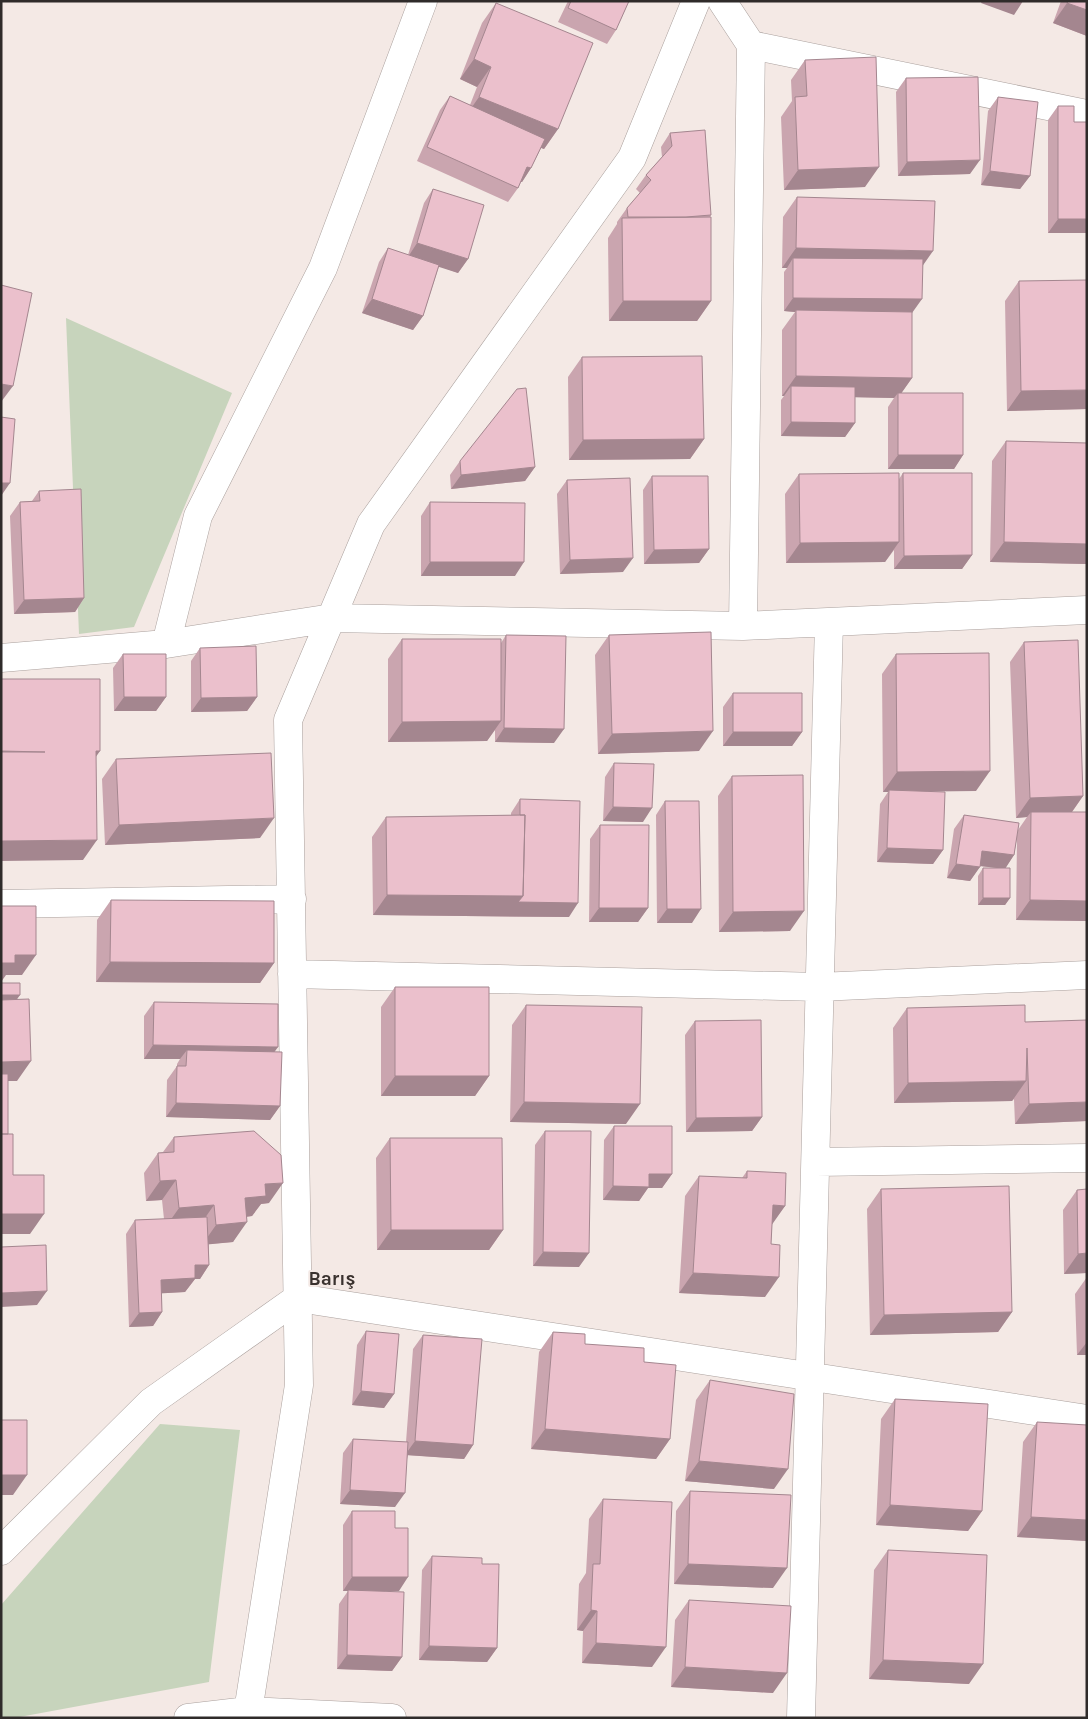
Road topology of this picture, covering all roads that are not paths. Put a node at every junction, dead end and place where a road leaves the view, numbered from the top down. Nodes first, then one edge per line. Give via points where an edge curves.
1 (423, 1) edge
2 (696, 1) edge
3 (722, 1) edge
4 (751, 45) junction
5 (1087, 114) edge
6 (1087, 610) edge
7 (332, 618) junction
8 (829, 622) junction
9 (743, 626) junction
10 (166, 644) junction
11 (1, 658) edge
12 (292, 899) junction
13 (1, 904) edge
14 (292, 974) junction
15 (1087, 975) edge
16 (819, 987) junction
17 (1087, 1158) edge
18 (816, 1162) junction
19 (298, 1298) junction
20 (811, 1376) junction
21 (1087, 1419) edge
22 (1, 1551) edge
23 (248, 1714) edge
24 (188, 1718) edge
25 (392, 1718) edge
26 (801, 1718) edge

1 - 10 street via 323,268 198,516
2 - 7 street via 632,158 371,524
3 - 4 street
4 - 5 street
4 - 9 street
6 - 8 street
7 - 9 street
7 - 10 street
7 - 12 street via 288,720
8 - 9 street
8 - 16 street
10 - 11 street
12 - 13 street
12 - 14 street
14 - 16 street
14 - 19 street
15 - 16 street
16 - 18 street
17 - 18 street
18 - 20 street
19 - 20 street
19 - 22 street via 151,1402
19 - 23 street via 299,1385
20 - 21 street
20 - 26 street
23 - 24 street
23 - 25 street

